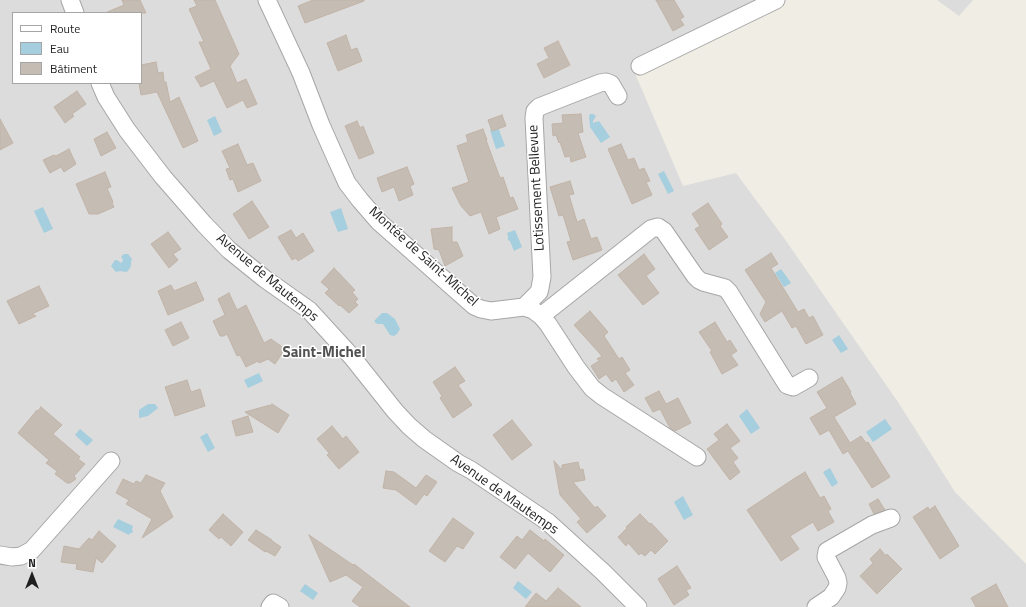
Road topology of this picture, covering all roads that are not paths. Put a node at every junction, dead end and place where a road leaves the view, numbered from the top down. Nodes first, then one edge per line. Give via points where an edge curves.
1 (70, 0) edge
2 (266, 0) edge
3 (776, 0) edge
4 (75, 12) edge
5 (640, 66) dead end
6 (100, 84) edge
7 (618, 96) dead end
8 (524, 307) junction
9 (541, 316) junction
10 (809, 378) dead end
11 (697, 457) dead end
12 (111, 461) dead end
13 (891, 518) dead end
14 (0, 555) edge
15 (270, 607) edge
16 (280, 607) edge
17 (638, 607) edge
18 (816, 607) edge

1 - 4 street
2 - 8 street, Montée de Saint-Michel via 301,73 337,161 360,200 379,222 474,306 491,311
3 - 5 street
6 - 17 street, Avenue de Mautemps via 127,130 204,224 229,250 309,310 409,426 458,463 548,522
7 - 8 street, Lotissement Bellevue via 611,84 600,83 539,106 535,111 542,277 539,292
8 - 9 street
9 - 10 street via 651,229 658,227 664,231 699,280 725,288 729,292 787,385 793,387
9 - 11 street via 592,388
12 - 14 street via 32,550 21,556
13 - 18 street via 872,525 827,551 826,557 838,583 831,597
15 - 16 street via 273,603

